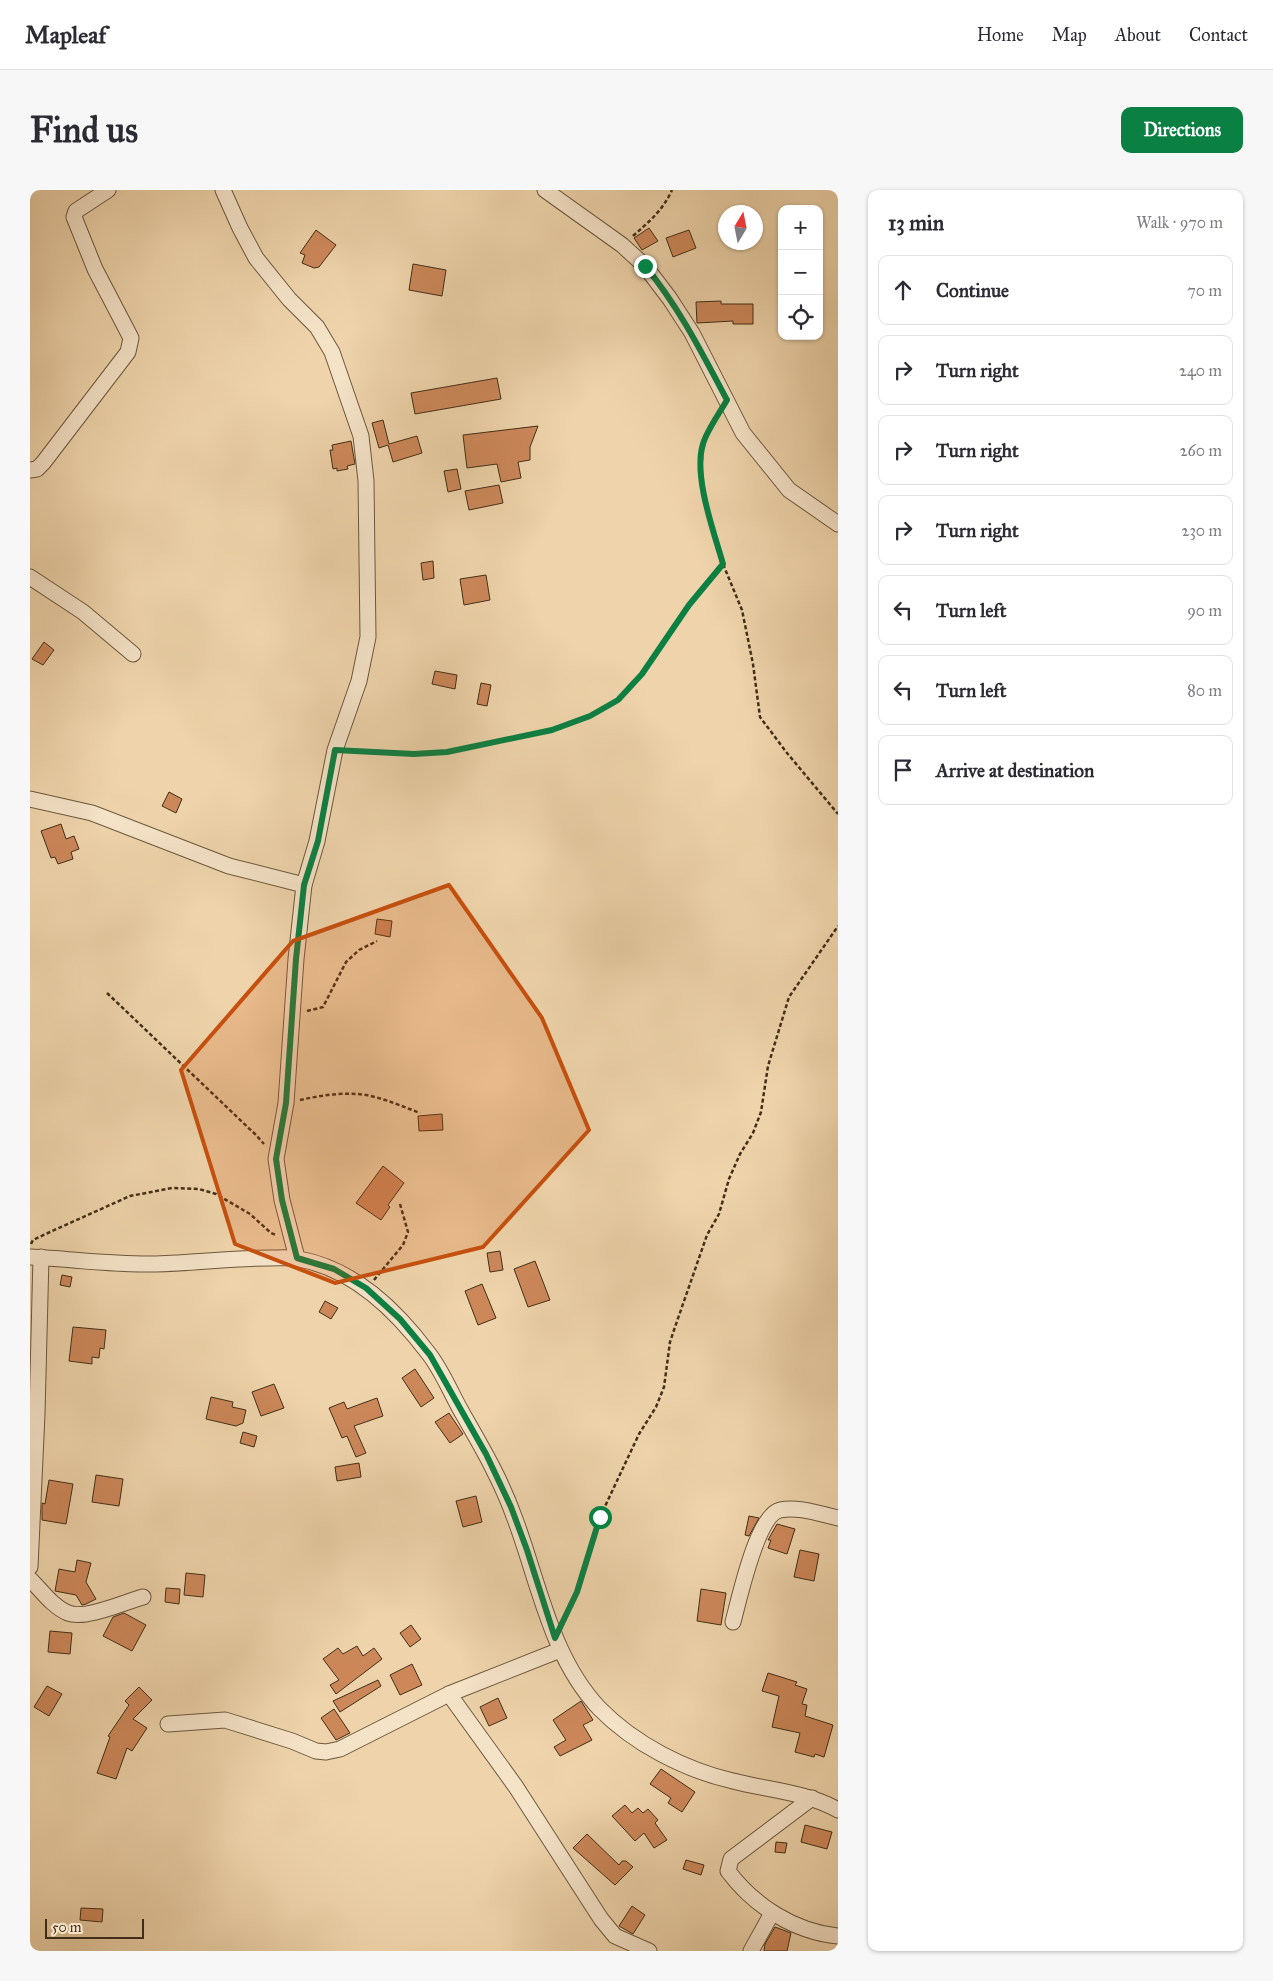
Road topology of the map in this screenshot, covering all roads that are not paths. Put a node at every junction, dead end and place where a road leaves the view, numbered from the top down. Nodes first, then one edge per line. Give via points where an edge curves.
1 (108, 190) edge
2 (223, 190) edge
3 (545, 190) edge
4 (30, 470) edge
5 (838, 524) edge
6 (30, 577) edge
7 (133, 654) dead end
8 (30, 799) edge
9 (304, 885) junction
10 (35, 1257) edge
11 (297, 1258) junction
12 (838, 1518) edge
13 (30, 1567) edge
14 (30, 1579) edge
15 (143, 1597) dead end
16 (733, 1622) dead end
17 (558, 1644) junction
18 (449, 1694) junction
19 (168, 1724) dead end
20 (812, 1798) junction
21 (837, 1806) edge
22 (772, 1913) junction
23 (838, 1936) edge
24 (649, 1951) edge
25 (751, 1951) edge

1 - 4 street via 76,211 74,217 95,269 131,338 128,352 43,463
2 - 9 street via 256,258 288,299 309,318 332,352 361,436 366,481 368,637 359,681 335,750 318,841
3 - 5 street via 622,245 645,266 692,333 743,433 780,479 803,501
6 - 7 street via 83,612
8 - 9 street via 108,818 229,866
9 - 11 street via 286,1103 276,1159 282,1200
10 - 11 street via 154,1264
10 - 13 street via 38,1414
11 - 17 street via 334,1269 366,1288 400,1319 430,1355 486,1454 514,1516
12 - 16 street via 792,1509 778,1510 772,1515 762,1528
14 - 15 street via 64,1611 74,1614
17 - 18 street
17 - 20 street via 586,1692 624,1731 689,1767 730,1781
18 - 19 street via 340,1749 326,1752 225,1720
18 - 24 street via 516,1787 601,1920 615,1936
20 - 21 street
20 - 22 street via 731,1859 728,1871 735,1881
22 - 23 street via 818,1934
22 - 25 street

